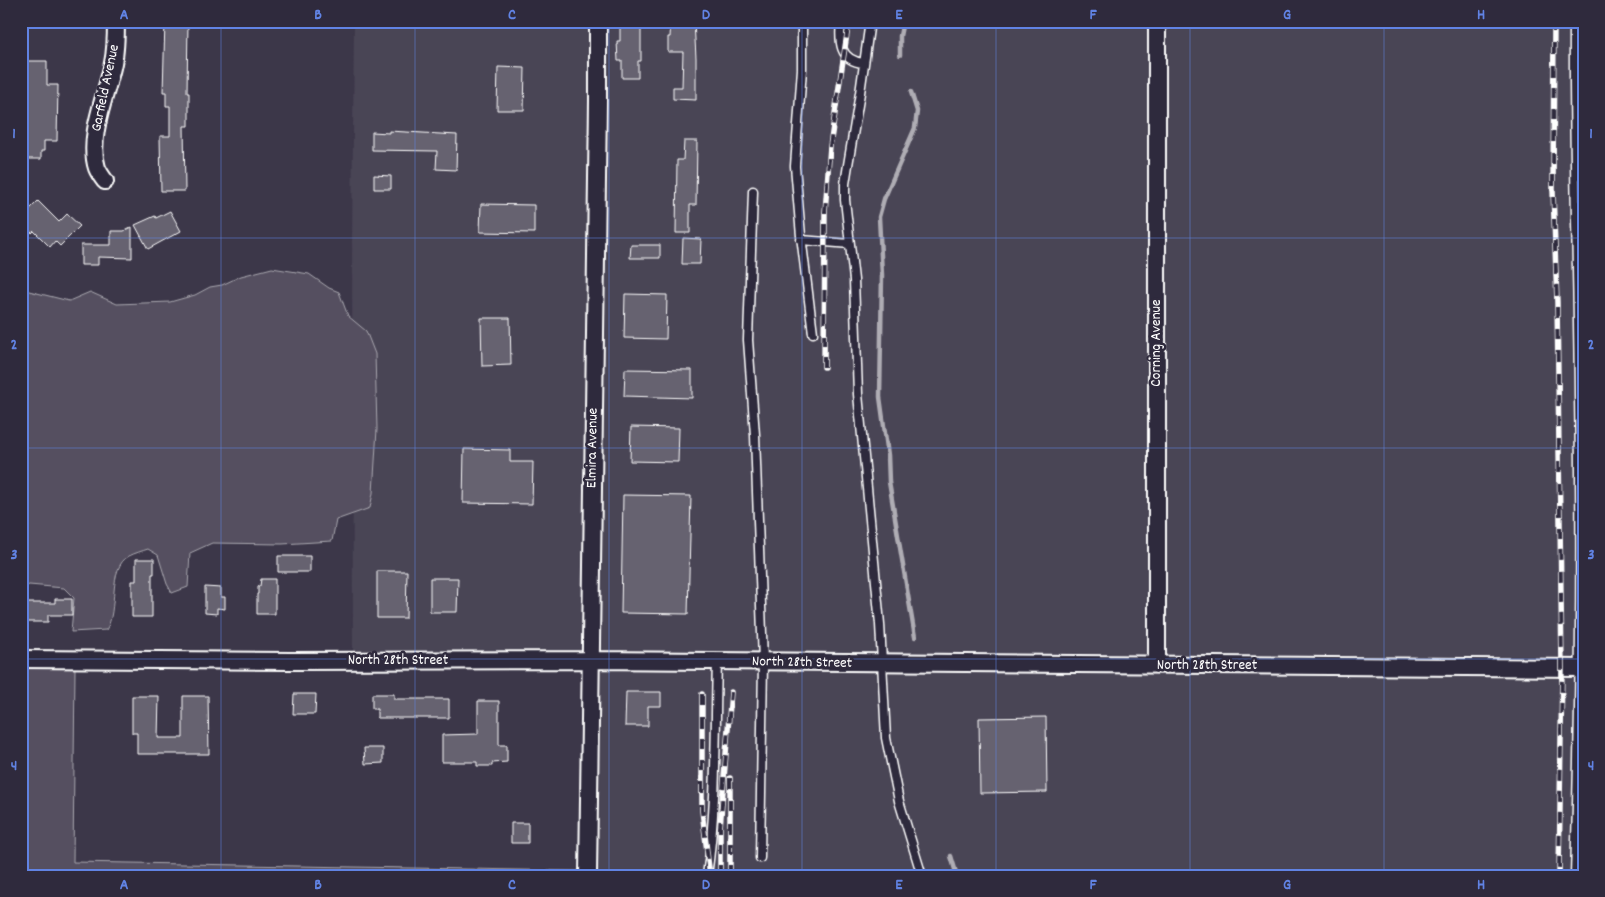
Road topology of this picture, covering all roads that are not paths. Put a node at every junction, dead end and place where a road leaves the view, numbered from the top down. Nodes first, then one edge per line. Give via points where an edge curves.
1 (116, 21) edge
2 (598, 21) edge
3 (802, 21) edge
4 (842, 21) edge
5 (870, 21) edge
6 (1157, 21) edge
7 (1574, 21) edge
8 (864, 63) junction
9 (105, 181) dead end
10 (754, 191) dead end
11 (801, 240) junction
12 (850, 244) junction
13 (813, 333) dead end
14 (21, 659) edge
15 (591, 660) junction
16 (717, 662) junction
17 (763, 662) junction
18 (882, 663) junction
19 (1157, 665) junction
20 (1582, 668) edge
21 (760, 858) dead end
22 (588, 876) edge
23 (707, 876) edge
24 (922, 876) edge
25 (1575, 876) edge

1 - 9 street, Garfield Avenue via 113,64 97,124 95,147 95,161
2 - 15 street, Elmira Avenue
3 - 11 lane via 795,166
4 - 8 lane via 842,49 849,58
5 - 8 lane
6 - 19 street, Corning Avenue
7 - 20 lane
8 - 12 lane via 845,184
10 - 17 lane via 748,340 755,435
11 - 12 lane
11 - 13 lane
12 - 18 lane via 858,394
14 - 15 street, North 28th Street
15 - 16 street, North 28th Street
15 - 22 street, Elmira Avenue
16 - 17 street, North 28th Street
16 - 23 lane via 714,799
17 - 18 street, North 28th Street
17 - 21 lane
18 - 19 street, North 28th Street
18 - 24 lane via 886,738 899,801
19 - 20 street, North 28th Street
20 - 25 lane

